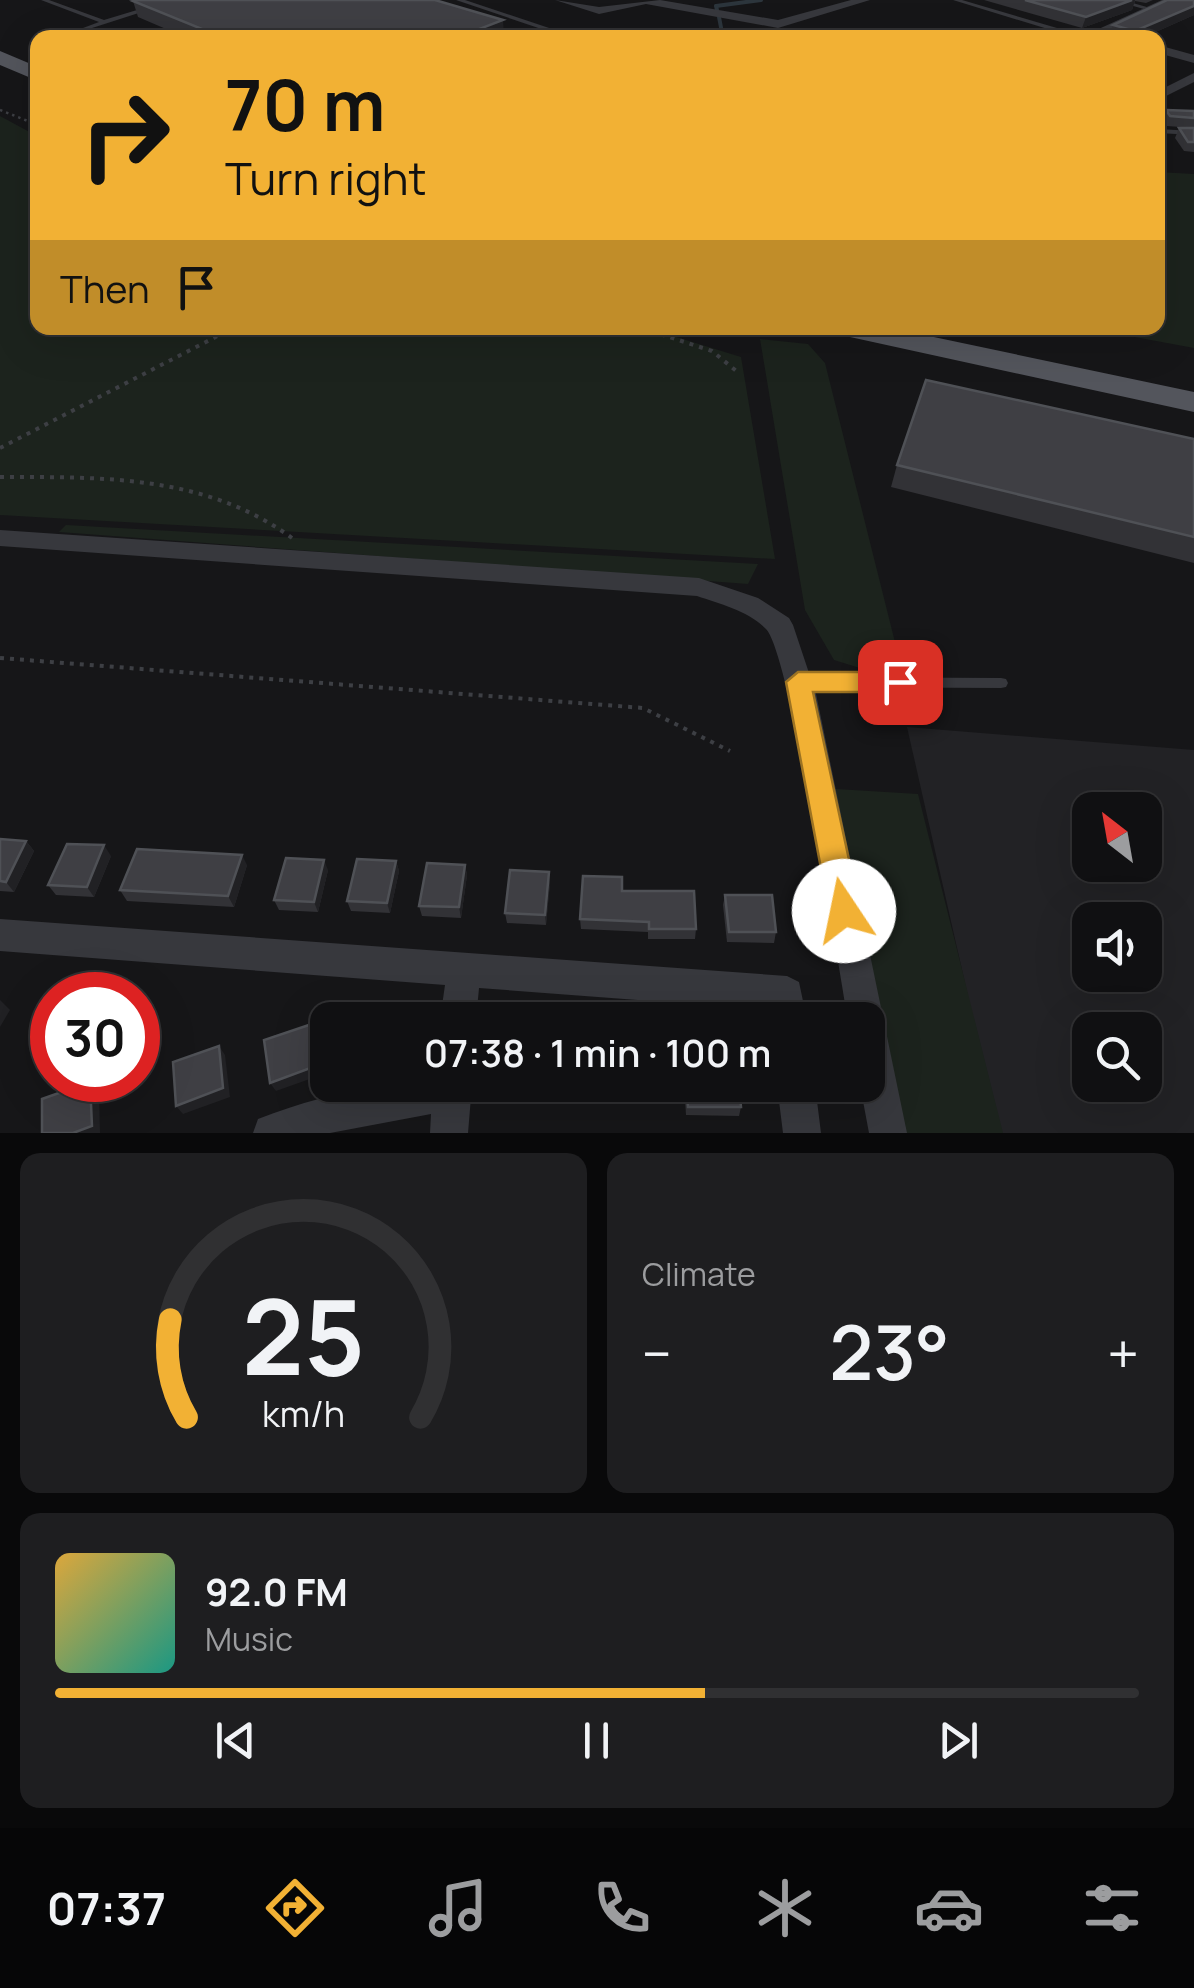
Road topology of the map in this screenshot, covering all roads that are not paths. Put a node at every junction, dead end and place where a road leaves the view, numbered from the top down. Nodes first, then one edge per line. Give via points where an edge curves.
1 (44, 0) edge
2 (176, 0) edge
3 (459, 0) edge
4 (562, 0) edge
5 (864, 0) edge
6 (956, 0) edge
7 (1115, 0) edge
8 (1172, 0) edge
9 (648, 1) edge
10 (1152, 10) junction
11 (102, 21) junction
12 (778, 24) junction
13 (86, 30) edge
14 (564, 30) edge
15 (775, 30) edge
16 (1060, 30) edge
17 (1104, 30) edge
18 (0, 42) edge
19 (1165, 51) edge
20 (0, 56) edge
21 (30, 56) edge
22 (1194, 59) edge
23 (30, 70) edge
24 (1194, 78) edge
25 (1165, 92) edge
26 (1165, 131) edge
27 (1194, 133) edge
28 (883, 335) edge
29 (944, 335) edge
30 (1194, 386) edge
31 (1194, 402) edge
32 (0, 538) edge
33 (798, 682) junction
34 (1001, 682) dead end
35 (0, 934) edge
36 (464, 970) junction
37 (460, 1002) edge
38 (787, 1002) edge
39 (862, 1002) edge
40 (384, 1102) edge
41 (451, 1102) edge
42 (798, 1102) edge
43 (882, 1102) edge
44 (272, 1133) edge
45 (449, 1133) edge
46 (802, 1133) edge
47 (888, 1133) edge

1 - 11 lane
2 - 11 lane
3 - 14 lane
4 - 9 street via 600,11
5 - 12 street
6 - 16 lane
7 - 10 lane
8 - 10 street
9 - 12 street
10 - 17 street
11 - 13 lane
12 - 15 street
18 - 21 main road
19 - 22 street
20 - 23 main road
24 - 25 street
26 - 27 lane
28 - 31 main road
29 - 30 main road
32 - 33 street via 699,587 780,624
33 - 34 lane
33 - 39 street
35 - 36 street
36 - 37 street
36 - 38 street via 786,994
40 - 44 street
41 - 45 street
42 - 46 street
43 - 47 street

